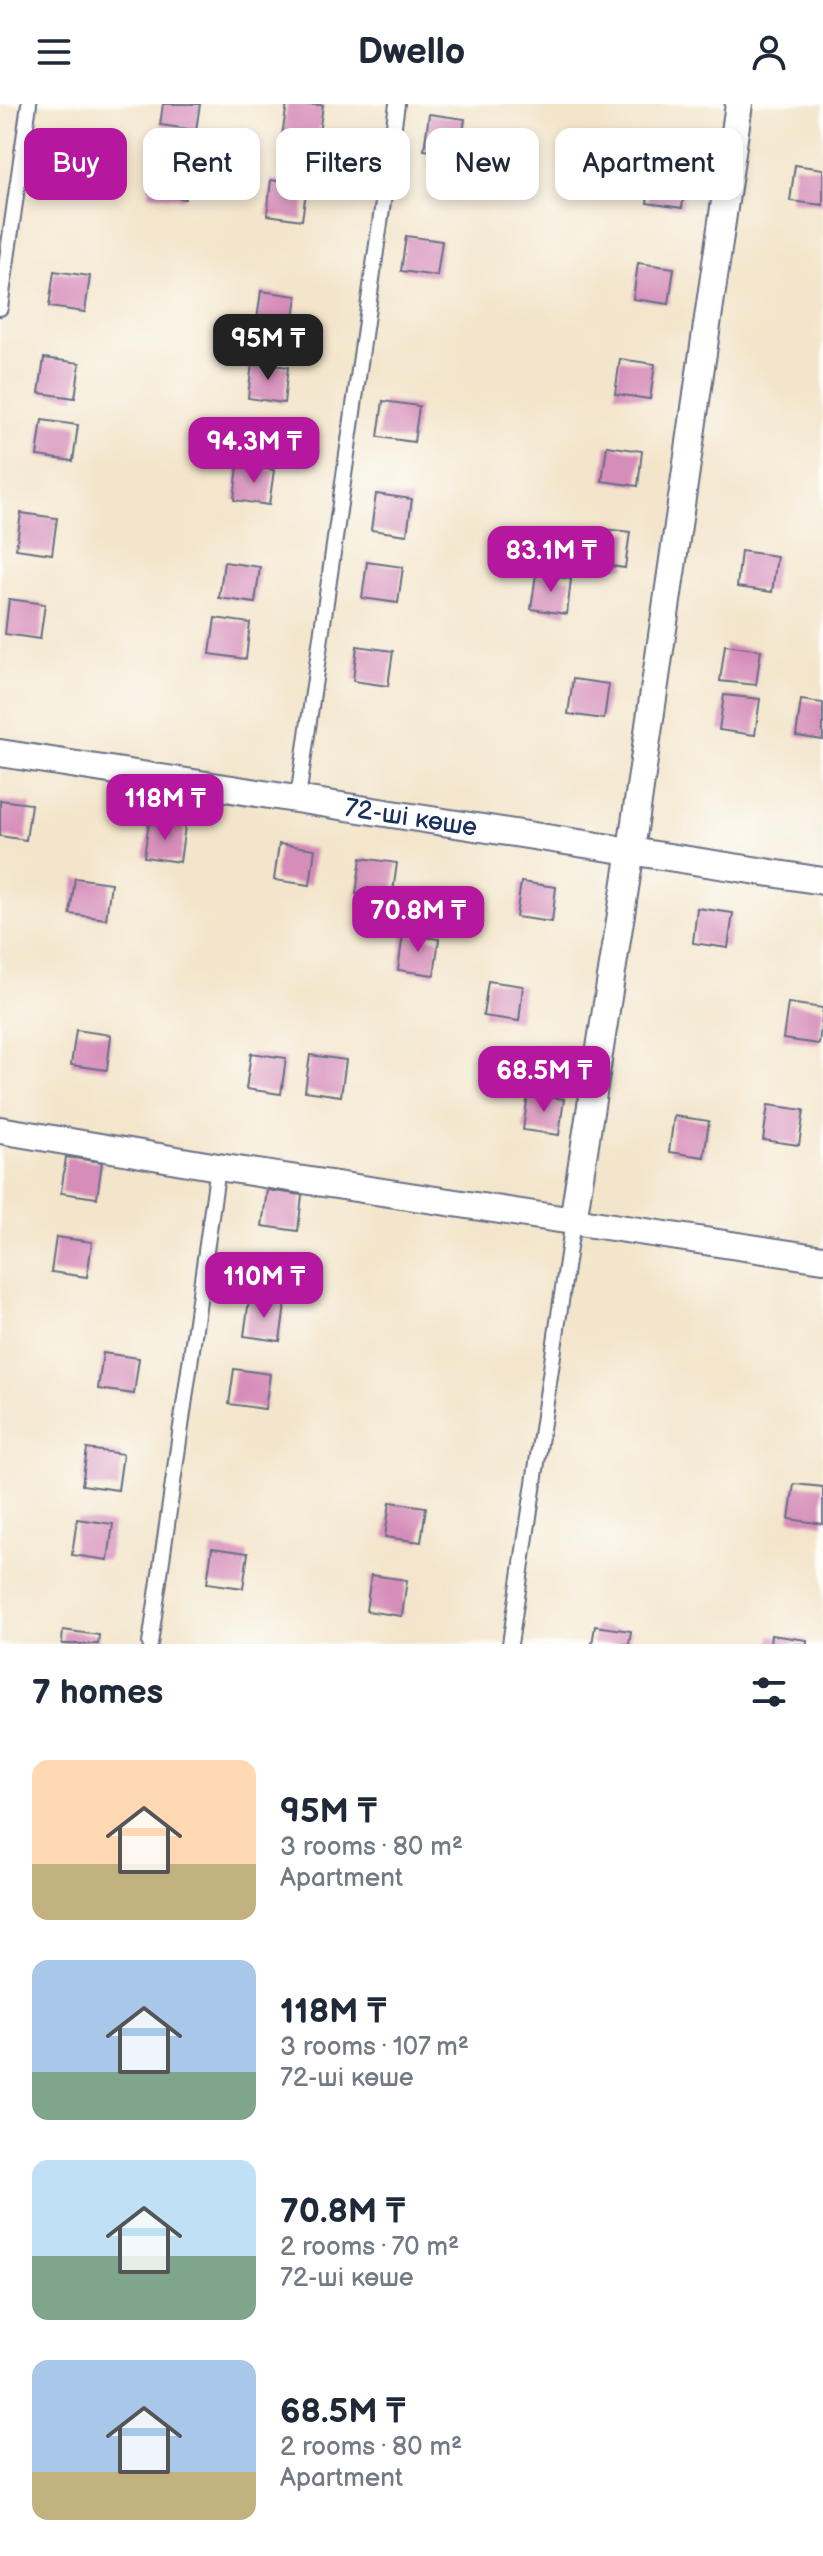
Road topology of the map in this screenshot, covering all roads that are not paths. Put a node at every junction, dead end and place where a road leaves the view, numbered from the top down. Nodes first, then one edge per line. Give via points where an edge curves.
1 (29, 104) edge
2 (397, 104) edge
3 (739, 104) edge
4 (0, 308) edge
5 (0, 753) edge
6 (298, 798) junction
7 (631, 850) junction
8 (823, 881) edge
9 (0, 1130) edge
10 (218, 1167) junction
11 (573, 1221) junction
12 (823, 1259) edge
13 (150, 1644) edge
14 (510, 1644) edge

1 - 4 lane
2 - 6 lane
3 - 7 street
5 - 6 street, 72-ші көше
6 - 7 street, 72-ші көше
7 - 8 street, 72-ші көше
7 - 11 street
9 - 10 street
10 - 11 street
10 - 13 lane
11 - 12 street
11 - 14 lane

